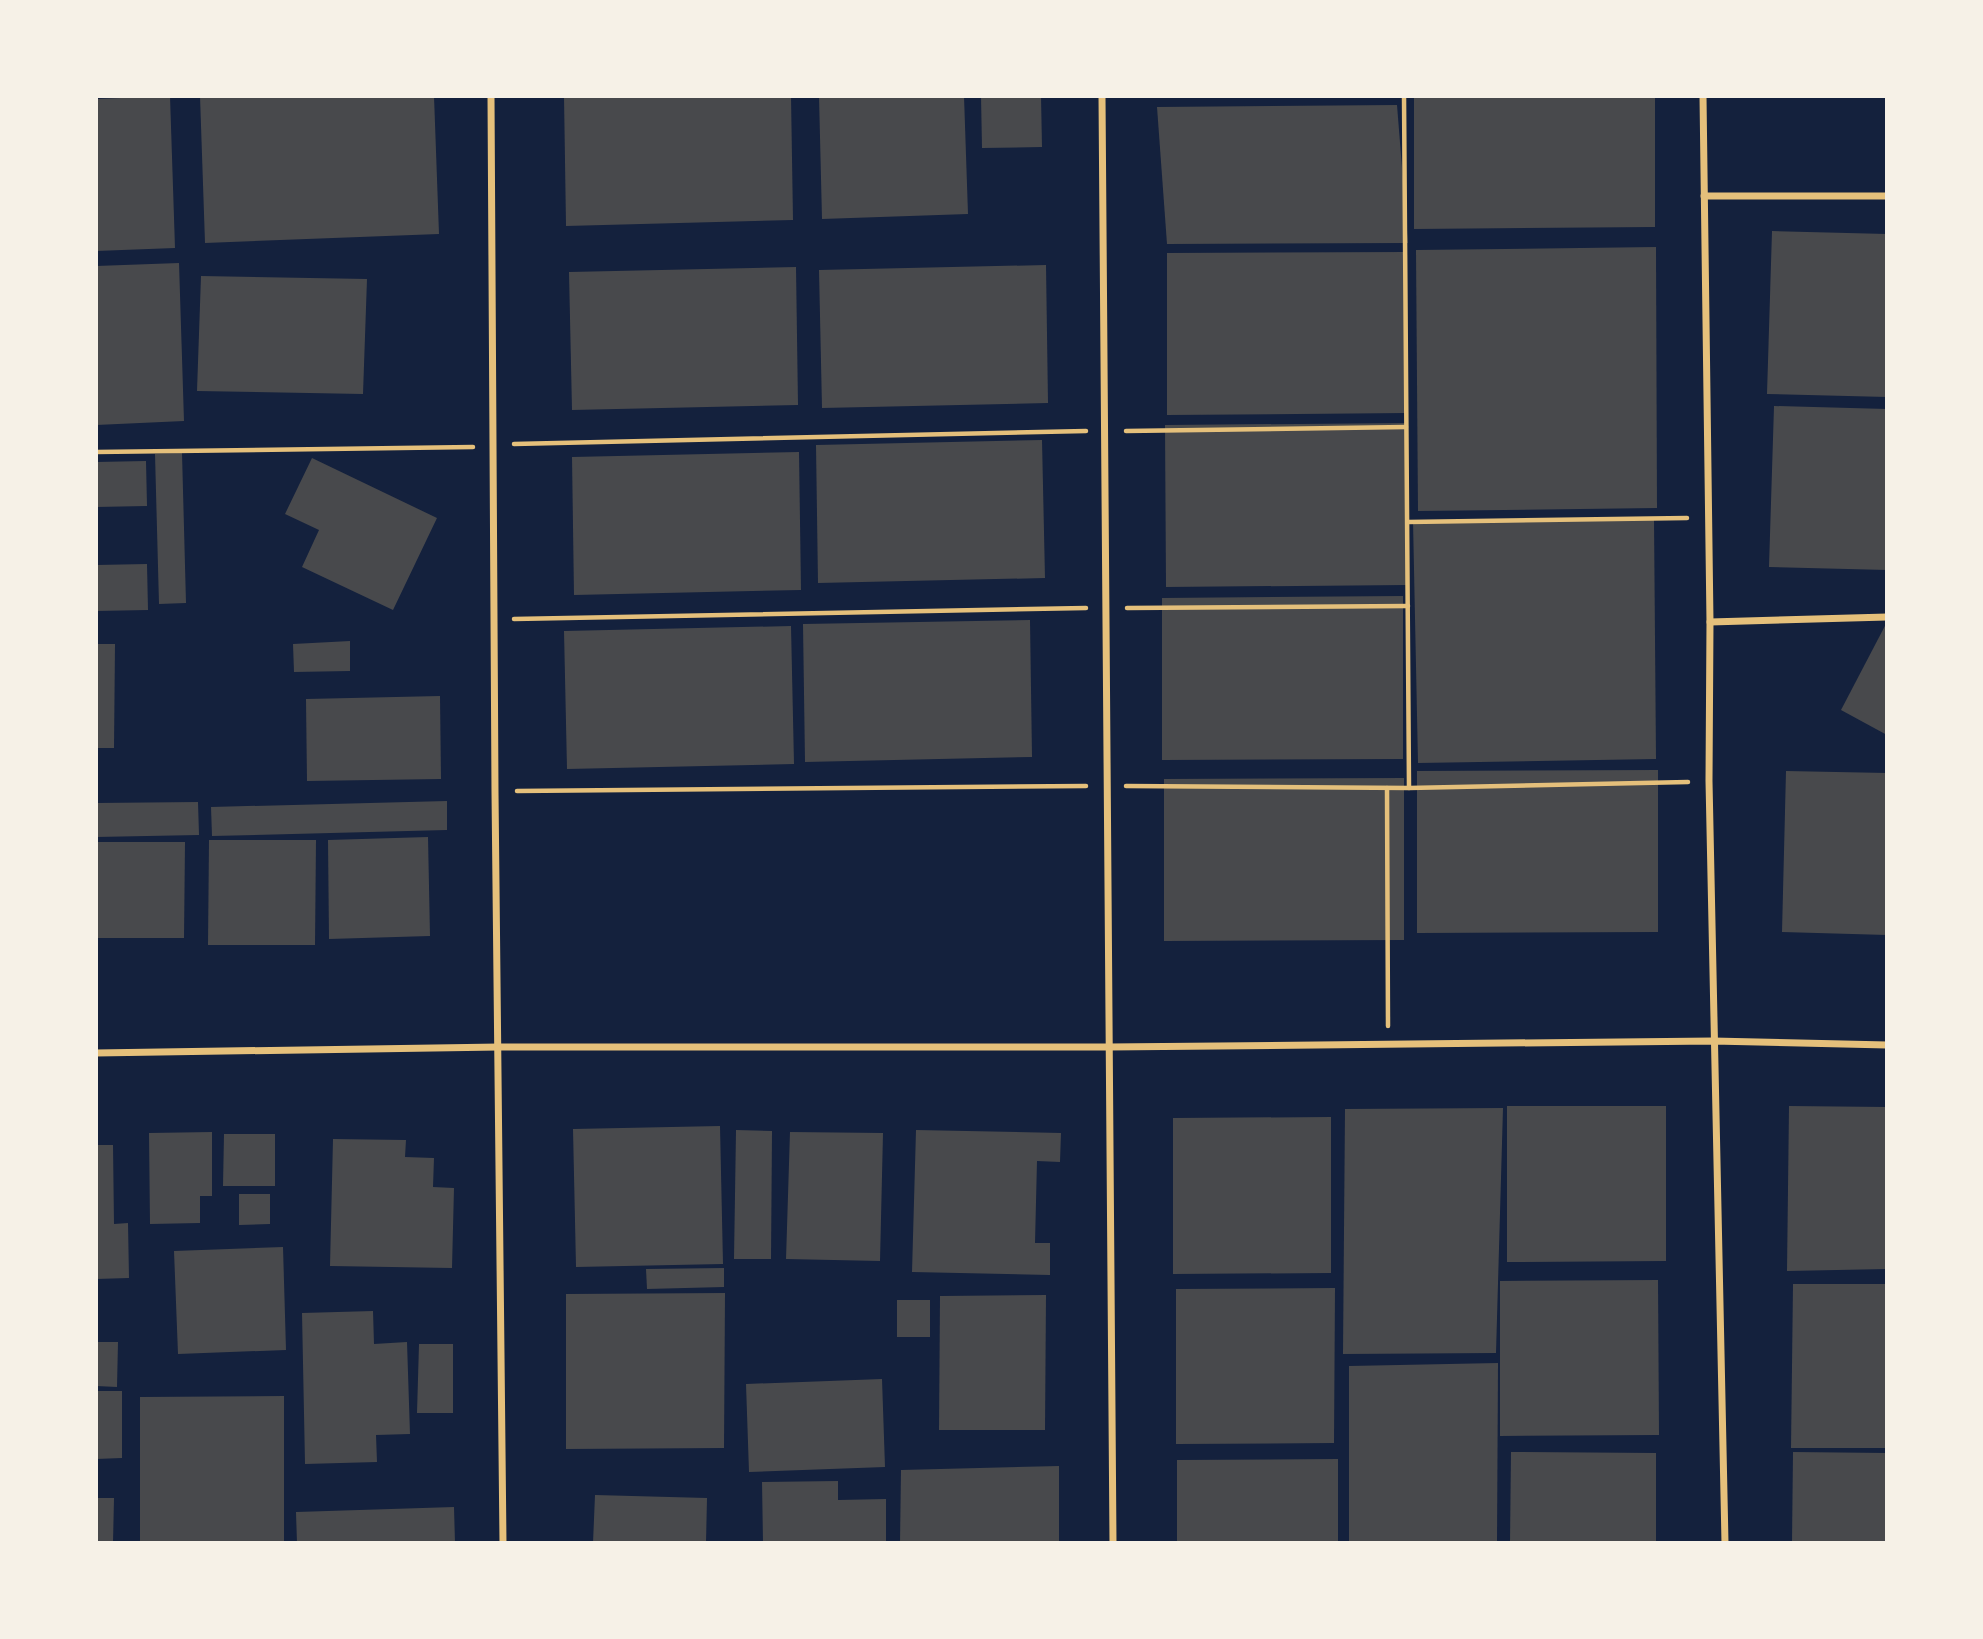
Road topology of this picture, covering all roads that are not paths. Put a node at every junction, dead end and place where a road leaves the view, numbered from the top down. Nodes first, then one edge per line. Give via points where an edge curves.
1 (491, 96) edge
2 (1102, 96) edge
3 (1703, 96) edge
4 (1704, 196) junction
5 (1887, 196) edge
6 (1887, 617) edge
7 (1710, 622) junction
8 (1713, 1041) junction
9 (1887, 1045) edge
10 (499, 1047) junction
11 (1109, 1047) junction
12 (96, 1053) edge
13 (503, 1543) edge
14 (1113, 1543) edge
15 (1725, 1543) edge

1 - 10 street
2 - 11 street
3 - 4 street
4 - 5 street
4 - 7 street
6 - 7 street
7 - 8 street
8 - 9 street
8 - 11 street
8 - 15 street
10 - 11 street
10 - 12 street
10 - 13 street
11 - 14 street

